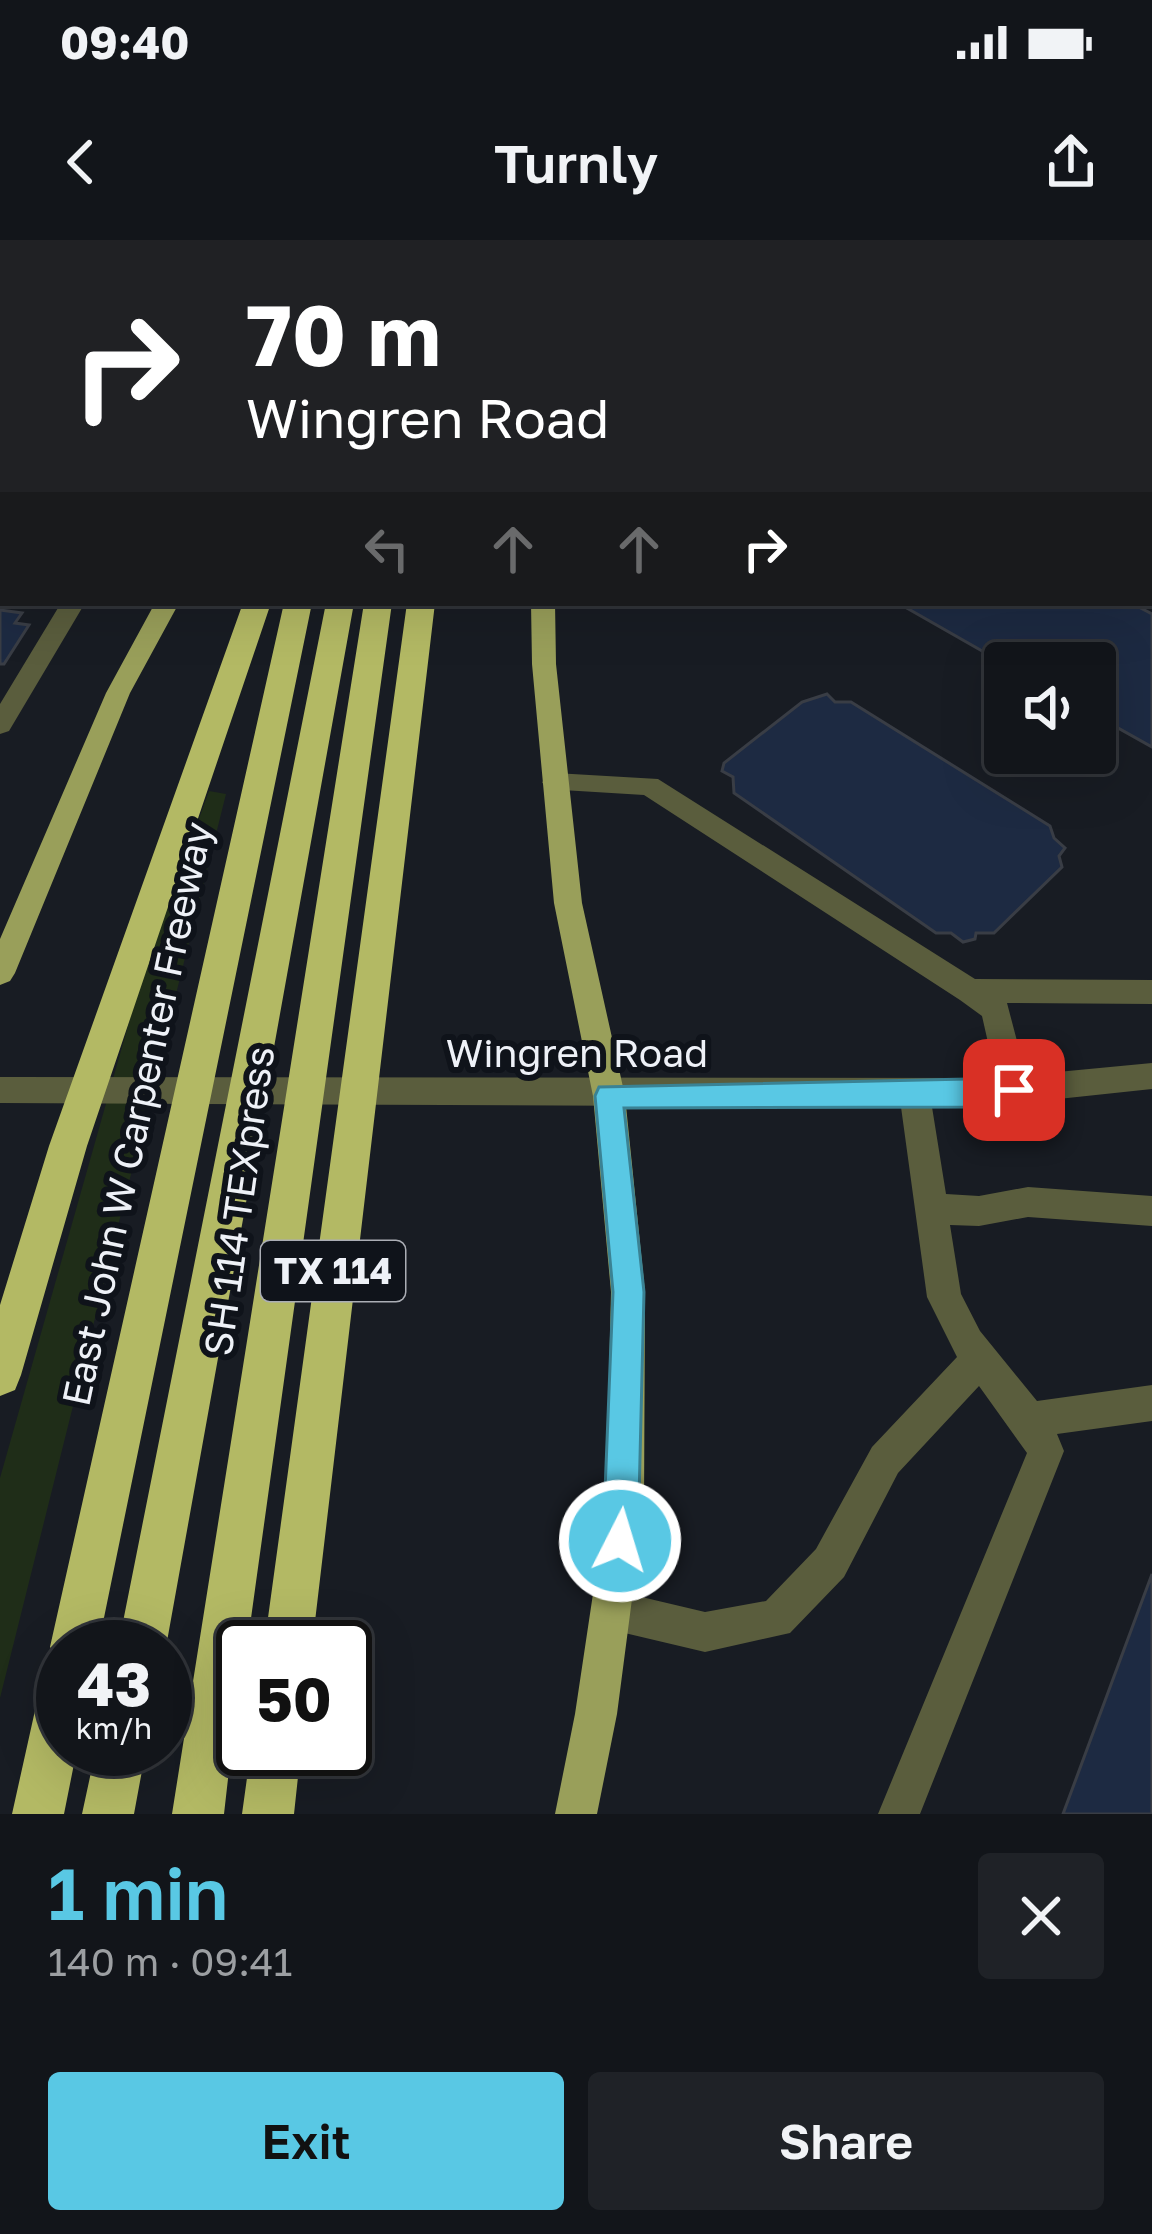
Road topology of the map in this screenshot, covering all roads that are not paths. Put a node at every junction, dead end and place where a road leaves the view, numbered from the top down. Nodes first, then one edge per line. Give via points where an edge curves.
1 (72, 606) edge
2 (165, 606) edge
3 (256, 606) edge
4 (297, 606) edge
5 (339, 606) edge
6 (377, 606) edge
7 (421, 606) edge
8 (544, 606) edge
9 (0, 725) edge
10 (556, 782) junction
11 (19, 924) junction
12 (0, 950) edge
13 (0, 973) edge
14 (970, 992) junction
15 (1152, 992) edge
16 (1152, 1076) edge
17 (1014, 1090) junction
18 (4, 1091) edge
19 (915, 1095) junction
20 (609, 1096) junction
21 (934, 1209) junction
22 (1152, 1211) edge
23 (980, 1359) junction
24 (0, 1375) edge
25 (1152, 1403) edge
26 (1028, 1420) junction
27 (612, 1610) junction
28 (80, 1620) edge
29 (147, 1620) edge
30 (291, 1620) edge
31 (46, 1776) edge
32 (116, 1776) edge
33 (272, 1776) edge
34 (38, 1814) edge
35 (108, 1814) edge
36 (198, 1814) edge
37 (268, 1814) edge
38 (576, 1814) edge
39 (899, 1814) edge

1 - 9 street
2 - 11 main road via 118,693
3 - 24 highway via 68,1145
4 - 28 highway, East John W Carpenter Freeway
5 - 29 highway, SH 114 TEXpress
6 - 36 highway, SH 114 TEXpress
7 - 30 highway, TX 114 via 390,896
8 - 10 main road
10 - 14 street via 649,786
10 - 20 main road via 568,903
11 - 12 main road
11 - 13 main road
14 - 15 street
14 - 17 street via 995,1009
16 - 17 street, Wingren Road
17 - 19 street, Wingren Road
18 - 20 street, Wingren Road
19 - 20 street, Wingren Road
19 - 21 street
20 - 27 main road via 628,1292 625,1507
21 - 22 street via 1028,1202
21 - 23 street via 944,1297
23 - 26 street
23 - 27 street via 885,1460 830,1563 776,1619 705,1631
25 - 26 street
26 - 39 street via 1046,1451 1043,1466
27 - 38 main road
31 - 34 highway
32 - 35 highway
33 - 37 highway

